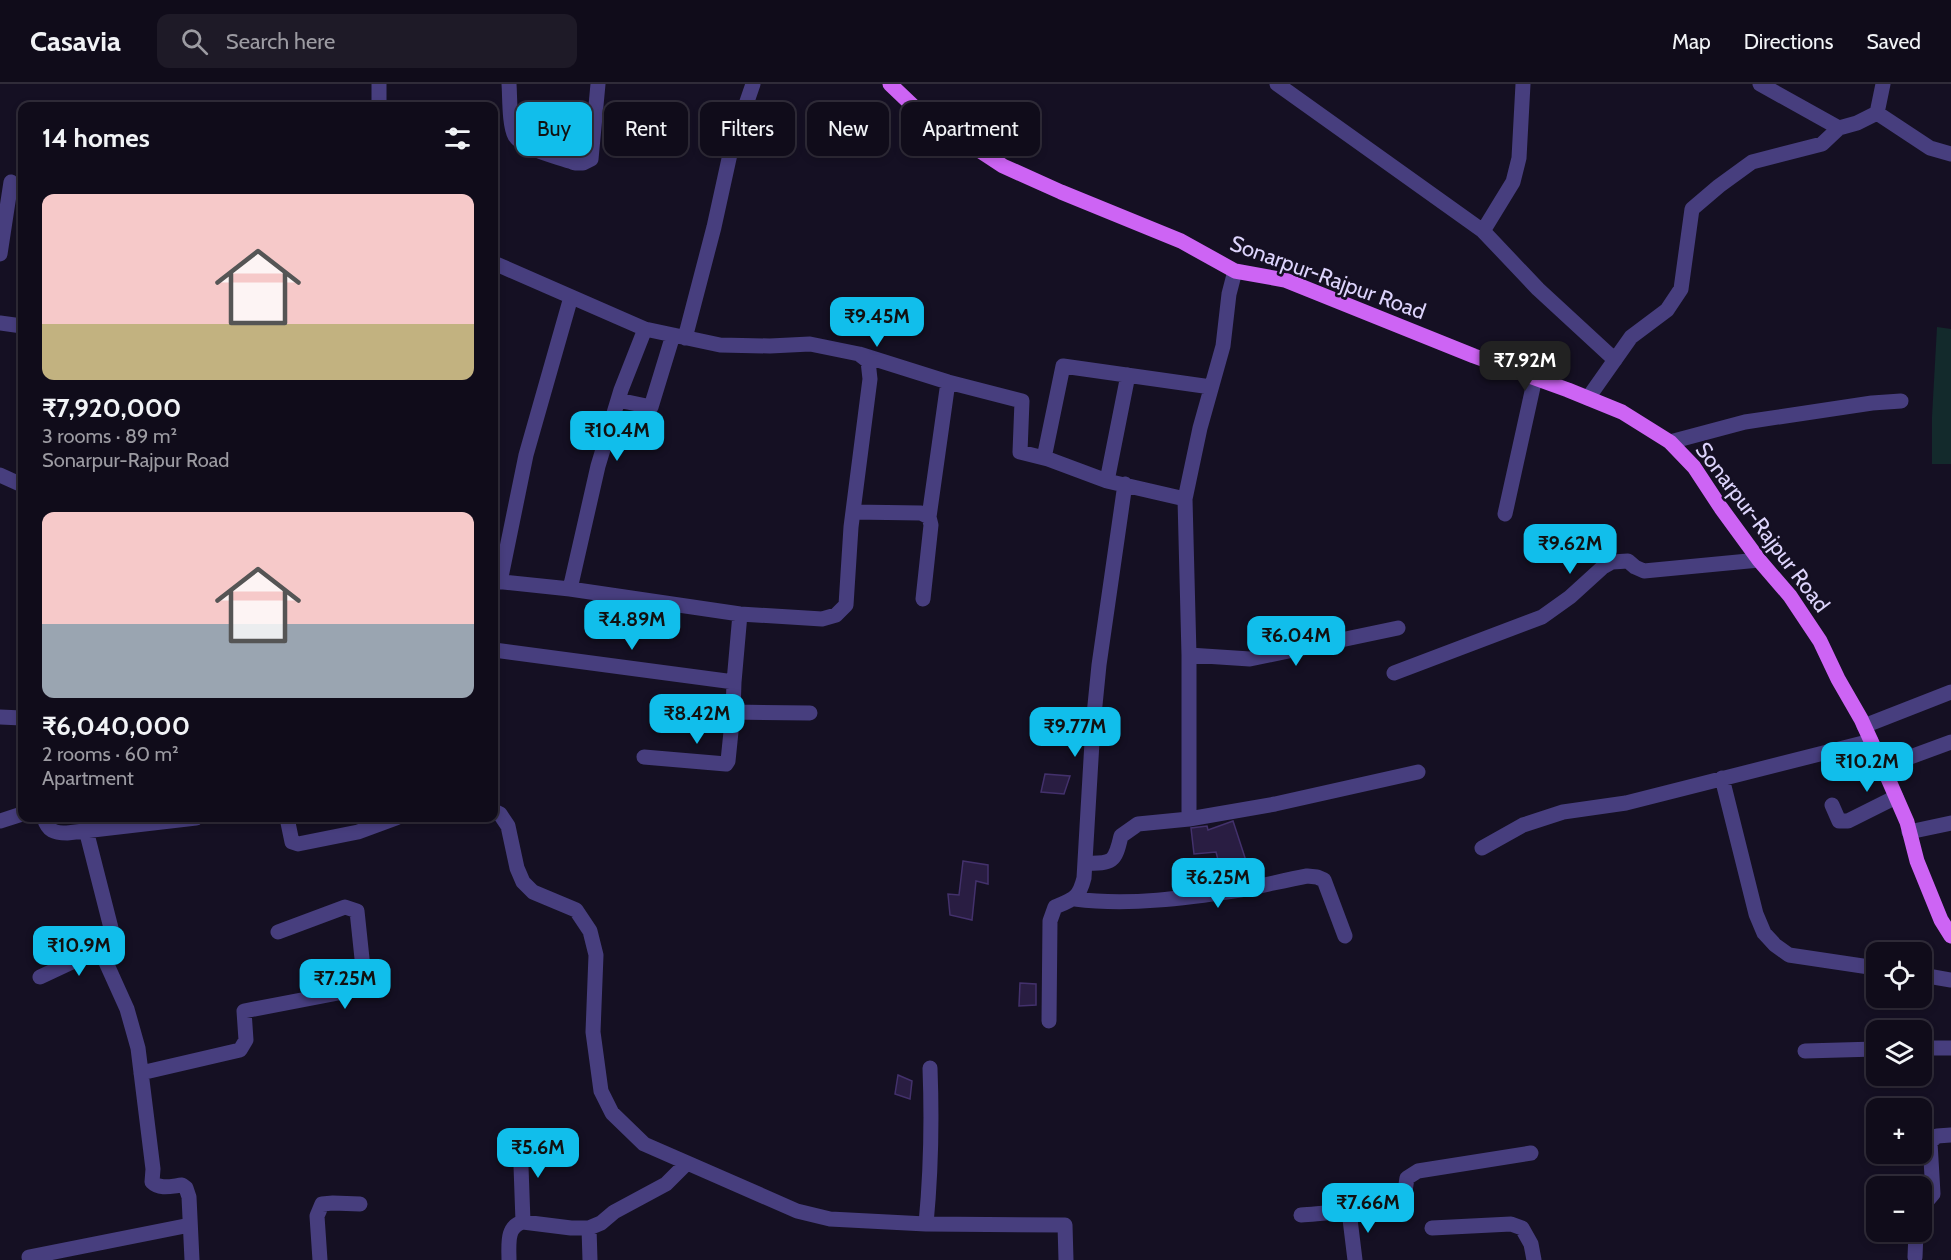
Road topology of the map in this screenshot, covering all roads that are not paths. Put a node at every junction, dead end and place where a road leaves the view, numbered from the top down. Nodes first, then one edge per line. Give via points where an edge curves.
1 (379, 84) edge
2 (509, 84) edge
3 (598, 84) edge
4 (753, 84) edge
5 (890, 84) edge
6 (1277, 84) edge
7 (1523, 84) edge
8 (1760, 84) edge
9 (1883, 84) edge
10 (379, 102) edge
11 (1877, 113) junction
12 (1839, 128) junction
13 (1951, 154) edge
14 (11, 182) dead end
15 (1483, 231) junction
16 (0, 254) edge
17 (498, 264) edge
18 (1235, 271) junction
19 (571, 297) junction
20 (0, 323) edge
21 (18, 325) edge
22 (645, 329) junction
23 (679, 336) junction
24 (859, 354) junction
25 (1615, 360) junction
26 (1128, 375) junction
27 (1535, 378) junction
28 (948, 382) junction
29 (1212, 387) junction
30 (1588, 398) junction
31 (618, 400) junction
32 (1901, 401) dead end
33 (1670, 442) junction
34 (1044, 458) junction
35 (0, 475) edge
36 (1107, 481) junction
37 (18, 483) edge
38 (1125, 484) junction
39 (1185, 500) junction
40 (853, 512) junction
41 (1505, 514) dead end
42 (928, 517) junction
43 (1758, 560) junction
44 (498, 578) edge
45 (498, 582) edge
46 (570, 590) junction
47 (923, 599) dead end
48 (740, 614) junction
49 (1398, 628) dead end
50 (498, 651) edge
51 (1190, 655) junction
52 (1394, 673) dead end
53 (734, 682) junction
54 (1951, 692) edge
55 (733, 712) junction
56 (810, 713) dead end
57 (0, 717) edge
58 (18, 718) edge
59 (1864, 726) junction
60 (1871, 741) junction
61 (1951, 742) edge
62 (644, 757) dead end
63 (1883, 767) junction
64 (1418, 772) dead end
65 (1722, 778) junction
66 (1896, 797) junction
67 (1832, 805) dead end
68 (498, 813) edge
69 (18, 815) edge
70 (1189, 819) junction
71 (0, 820) edge
72 (45, 822) edge
73 (159, 822) edge
74 (288, 822) edge
75 (385, 822) edge
76 (1951, 823) edge
77 (86, 830) junction
78 (1909, 832) junction
79 (1482, 848) dead end
80 (1085, 863) junction
81 (1075, 899) junction
82 (278, 932) dead end
83 (1345, 936) dead end
84 (1951, 936) edge
85 (104, 947) junction
86 (1866, 967) edge
87 (40, 977) dead end
88 (1932, 977) edge
89 (1951, 980) edge
90 (1049, 1021) dead end
91 (1932, 1048) edge
92 (1951, 1048) edge
93 (1866, 1049) edge
94 (1805, 1051) dead end
95 (930, 1068) dead end
96 (141, 1073) junction
97 (1951, 1135) edge
98 (520, 1138) dead end
99 (1531, 1153) dead end
100 (687, 1163) junction
101 (1932, 1176) edge
102 (1932, 1177) edge
103 (1932, 1195) edge
104 (360, 1204) dead end
105 (1349, 1211) junction
106 (1301, 1215) dead end
107 (523, 1222) junction
108 (926, 1224) junction
109 (190, 1225) junction
110 (589, 1228) junction
111 (1432, 1228) dead end
112 (1916, 1242) edge
113 (29, 1257) dead end
114 (1915, 1257) dead end
115 (192, 1260) edge
116 (320, 1260) edge
117 (509, 1260) edge
118 (590, 1260) edge
119 (1066, 1260) edge
120 (1355, 1260) edge
121 (1534, 1260) edge

1 - 10 street
2 - 3 street via 516,138 529,147 583,163 591,159
4 - 23 street
5 - 18 main road, Sonarpur-Rajpur Road via 932,124 1004,166 1181,241
6 - 15 street
7 - 15 street via 1519,158 1513,182
8 - 12 street
9 - 11 street
11 - 12 street
11 - 13 street via 1930,148
12 - 25 street via 1822,144 1752,162 1692,209 1682,290 1667,310 1631,337
14 - 16 street
15 - 25 street via 1538,289
17 - 19 street
18 - 27 main road, Sonarpur-Rajpur Road via 1285,280
18 - 29 street
19 - 22 street
19 - 44 street via 526,455
20 - 21 street
22 - 23 street
22 - 31 street
23 - 24 street via 720,345 810,344
23 - 31 street via 651,407
24 - 28 street
24 - 40 street via 868,362 870,380
25 - 30 street
26 - 29 street
26 - 34 street via 1063,366
26 - 36 street
27 - 30 main road, Sonarpur-Rajpur Road
27 - 41 street
28 - 34 street via 1022,400 1020,452
28 - 42 street
29 - 39 street
30 - 33 main road, Sonarpur-Rajpur Road via 1622,412
31 - 46 street via 598,466
32 - 33 street via 1745,422
33 - 43 main road, Sonarpur-Rajpur Road via 1694,467
34 - 36 street
35 - 37 street
36 - 38 street
38 - 39 street
38 - 80 street via 1099,665
39 - 51 street
40 - 42 street via 921,513
40 - 48 street via 846,605 836,615 822,619
42 - 47 street via 932,525
43 - 52 street via 1644,571 1628,561 1612,562 1542,617
43 - 59 main road, Sonarpur-Rajpur Road via 1790,596 1820,641
45 - 46 street
46 - 48 street
48 - 53 street
49 - 51 street via 1250,659
50 - 53 street
51 - 70 street
53 - 55 street
54 - 59 street
55 - 56 street
55 - 62 street via 726,764
57 - 58 street
59 - 60 main road, Sonarpur-Rajpur Road
60 - 63 main road, Sonarpur-Rajpur Road
60 - 65 street
61 - 63 street
63 - 66 main road, Sonarpur-Rajpur Road
64 - 70 street
65 - 79 street via 1626,803 1563,812 1523,825
65 - 86 street via 1764,933 1789,955
66 - 67 street via 1848,821 1839,821
66 - 78 main road, Sonarpur-Rajpur Road
68 - 100 street via 508,826 523,882 533,892 576,910 590,931 596,955 595,1042 601,1091 612,1113 644,1144
69 - 71 street
70 - 80 street via 1138,824 1121,836 1113,860
72 - 77 street via 55,833
73 - 77 street
74 - 75 street via 290,838 298,844 358,832
76 - 78 street
77 - 85 street via 111,928
78 - 84 main road, Sonarpur-Rajpur Road via 1917,861
80 - 81 street via 1081,889
81 - 83 street via 1103,903 1165,899 1317,877 1324,880
81 - 90 street via 1055,907 1050,921
82 - 96 street via 345,907 357,911 363,968 359,989 244,1011 246,1040 240,1050
85 - 87 street
85 - 96 street via 104,958 133,1029
88 - 89 street
91 - 92 street
93 - 94 street
95 - 108 street
96 - 109 street via 152,1182 156,1186 186,1188
97 - 101 street via 1937,1136 1930,1142
98 - 107 street
99 - 105 street via 1418,1171 1407,1178 1402,1199
100 - 108 street via 797,1211 830,1220
100 - 110 street via 666,1184
102 - 103 street
104 - 116 street via 322,1204 317,1216
105 - 106 street
105 - 120 street
107 - 110 street
107 - 117 street via 510,1231
108 - 119 street via 1065,1225
109 - 113 street
109 - 115 street
110 - 118 street
111 - 121 street via 1511,1224 1522,1228
112 - 114 street

